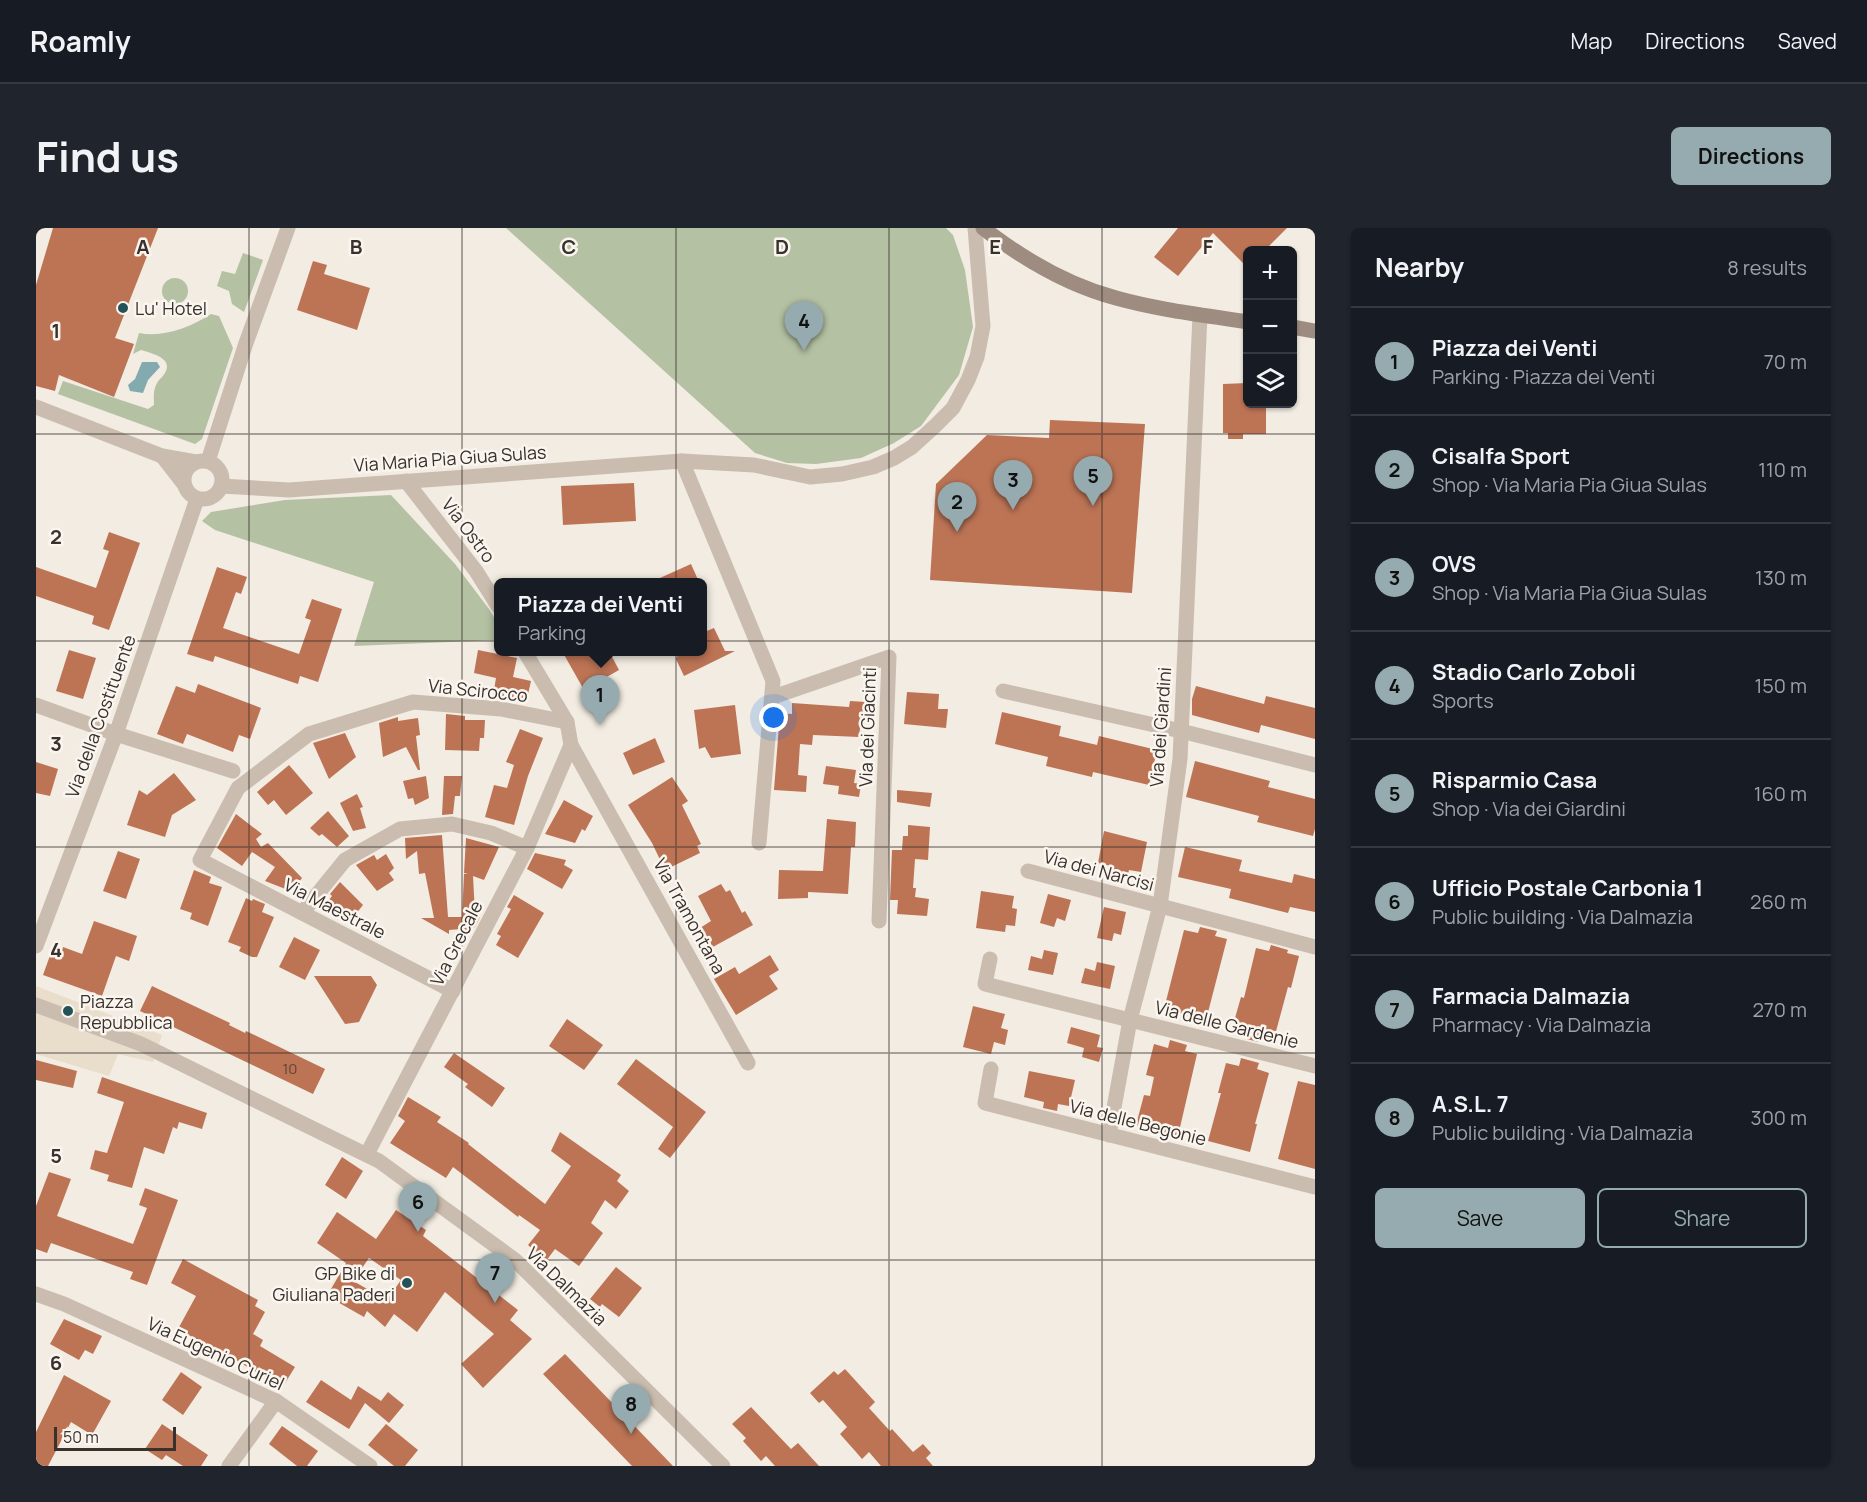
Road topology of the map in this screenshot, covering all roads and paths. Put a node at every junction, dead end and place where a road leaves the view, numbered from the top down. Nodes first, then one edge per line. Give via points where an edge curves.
1 (288, 228) edge
2 (975, 228) edge
3 (983, 228) edge
4 (1200, 315) junction
5 (1243, 321) edge
6 (1297, 328) edge
7 (1315, 331) edge
8 (36, 407) edge
9 (162, 456) junction
10 (202, 461) junction
11 (682, 461) junction
12 (406, 480) junction
13 (183, 483) junction
14 (221, 486) junction
15 (198, 499) junction
16 (494, 600) edge
17 (528, 656) edge
18 (773, 689) junction
19 (1003, 691) dead end
20 (36, 705) edge
21 (567, 722) junction
22 (1181, 731) junction
23 (116, 734) junction
24 (571, 745) junction
25 (1315, 765) edge
26 (234, 771) dead end
27 (759, 843) dead end
28 (527, 848) junction
29 (200, 860) joint
30 (1028, 871) dead end
31 (1160, 906) junction
32 (302, 913) junction
33 (879, 921) dead end
34 (36, 946) edge
35 (1315, 947) edge
36 (990, 959) dead end
37 (453, 991) junction
38 (36, 1005) edge
39 (1130, 1020) junction
40 (748, 1063) dead end
41 (1315, 1066) edge
42 (991, 1069) dead end
43 (1109, 1135) junction
44 (367, 1154) junction
45 (1315, 1187) edge
46 (36, 1294) edge
47 (276, 1401) junction
48 (228, 1466) edge
49 (370, 1466) edge
50 (723, 1466) edge

1 - 10 street
2 - 11 street, Via Maria Pia Giua Sulas via 983,310 977,357 953,408 912,447 873,467 810,477 754,465
3 - 4 main road via 1049,272 1079,286 1116,298
4 - 5 main road
4 - 22 street, Via dei Giardini
6 - 7 main road
8 - 9 street
9 - 10 street
9 - 13 street
10 - 13 street via 186,470
10 - 14 street via 218,468
11 - 12 street, Via Maria Pia Giua Sulas
11 - 18 street
12 - 14 street, Via Maria Pia Giua Sulas via 290,490
12 - 16 street, Via Ostro
13 - 15 street via 189,494
14 - 15 street via 213,496
15 - 23 street, Via della Costituente
17 - 21 street
18 - 27 street
18 - 33 street, Via dei Giacinti via 889,657
19 - 22 street
20 - 23 street
21 - 24 street
21 - 29 street, Via Scirocco via 501,709 413,702 309,734 238,788
22 - 25 street
22 - 31 street, Via dei Giardini
23 - 26 street
23 - 34 street, Via della Costituente
24 - 28 street, Via Grecale
24 - 40 street, Via Tramontana
28 - 32 street via 491,833 452,824 400,830 345,860
28 - 37 street, Via Grecale
29 - 32 street, Via Maestrale
30 - 31 street, Via dei Narcisi
31 - 35 street, Via dei Narcisi
31 - 39 street, Via dei Giardini
32 - 37 street, Via Maestrale
36 - 39 street, Via delle Gardenie via 985,984
37 - 44 street, Via Grecale
38 - 44 street via 141,1044
39 - 41 street, Via delle Gardenie
39 - 43 street, Via dei Giardini
42 - 43 street, Via delle Begonie via 985,1103
43 - 45 street, Via delle Begonie
44 - 50 street, Via Dalmazia via 515,1260
46 - 47 street, Via Eugenio Curiel
47 - 48 street
47 - 49 street, Via Eugenio Curiel

